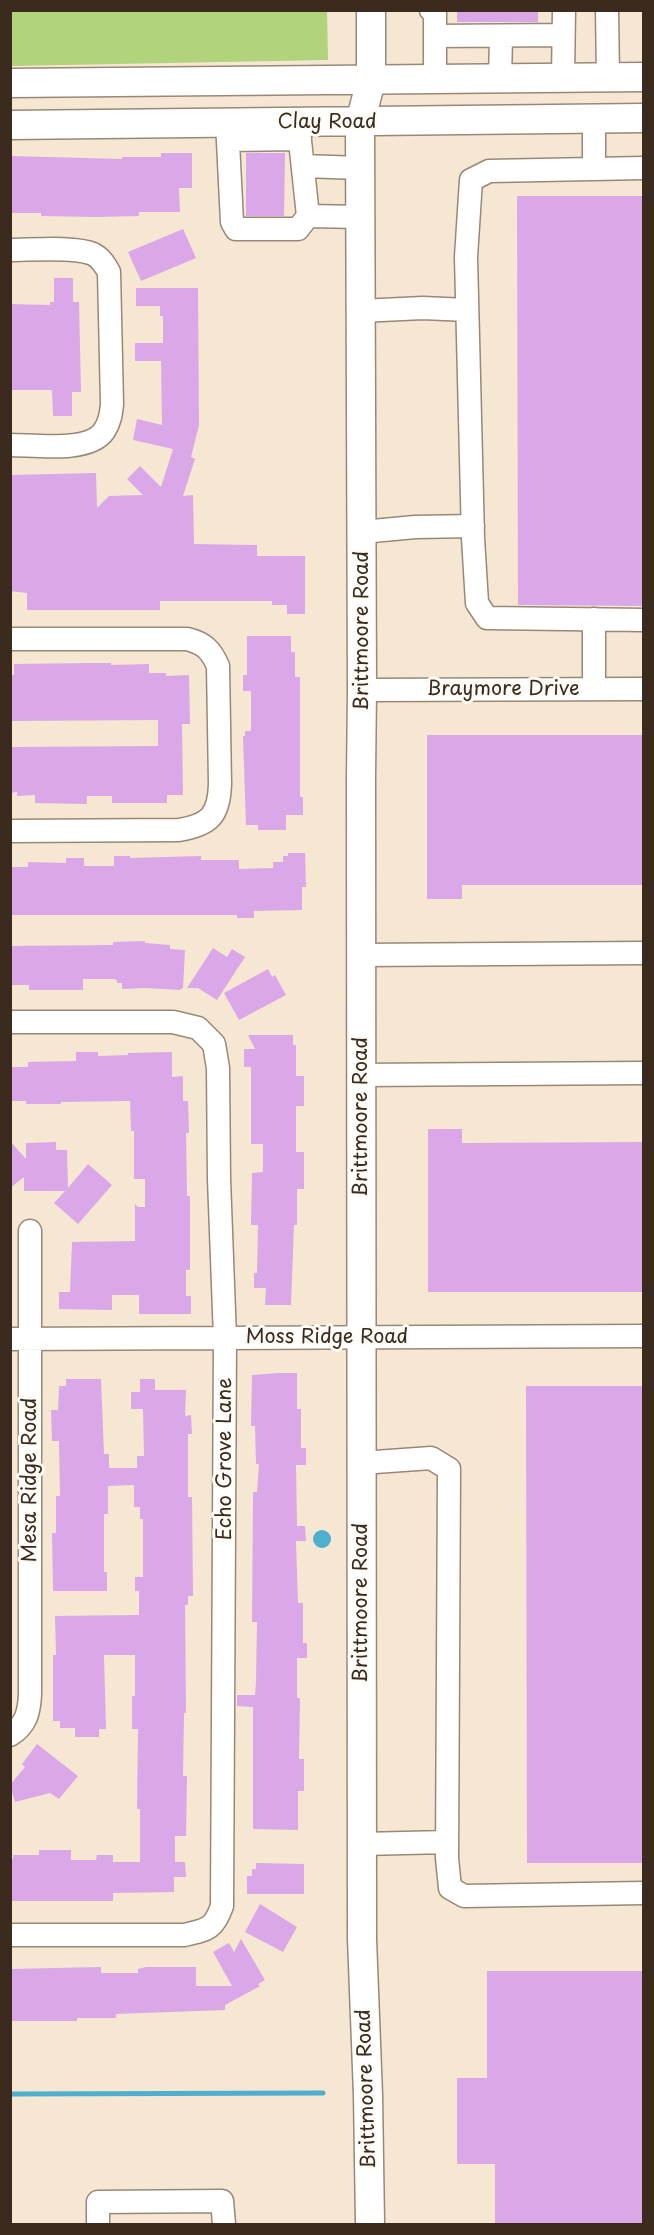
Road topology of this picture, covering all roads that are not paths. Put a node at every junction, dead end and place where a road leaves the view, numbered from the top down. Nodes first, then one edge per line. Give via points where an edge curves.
1 (371, 10) edge
2 (431, 10) edge
3 (564, 10) edge
4 (607, 10) edge
5 (563, 35) junction
6 (435, 36) junction
7 (501, 37) junction
8 (608, 77) junction
9 (644, 77) edge
10 (563, 78) junction
11 (500, 79) junction
12 (435, 80) junction
13 (371, 81) junction
14 (22, 83) edge
15 (594, 118) junction
16 (644, 118) edge
17 (360, 122) junction
18 (22, 124) edge
19 (299, 130) junction
20 (227, 131) junction
21 (303, 166) junction
22 (360, 168) junction
23 (644, 168) edge
24 (594, 169) junction
25 (308, 216) junction
26 (360, 217) junction
27 (10, 250) edge
28 (468, 310) junction
29 (360, 311) junction
30 (10, 445) edge
31 (473, 526) junction
32 (362, 532) junction
33 (594, 619) junction
34 (644, 620) edge
35 (10, 639) edge
36 (594, 688) junction
37 (644, 688) edge
38 (362, 690) junction
39 (10, 831) edge
40 (644, 953) edge
41 (361, 955) junction
42 (10, 1022) edge
43 (644, 1073) edge
44 (361, 1075) junction
45 (30, 1231) dead end
46 (644, 1336) edge
47 (20, 1338) edge
48 (225, 1338) junction
49 (361, 1338) junction
50 (362, 1463) junction
51 (21, 1545) edge
52 (16, 1732) edge
53 (447, 1842) junction
54 (362, 1844) junction
55 (644, 1893) edge
56 (10, 1935) edge
57 (98, 2224) edge
58 (224, 2224) edge
59 (370, 2224) edge

1 - 13 main road, Brittmoore Road
2 - 6 street via 435,14
3 - 5 street
4 - 8 street
5 - 7 street
5 - 10 street
6 - 7 street
6 - 12 street
7 - 11 street
8 - 9 main road, Clay Road
8 - 10 main road, Clay Road
10 - 11 main road, Clay Road
11 - 12 main road, Clay Road
12 - 13 main road, Clay Road
13 - 14 main road, Clay Road
13 - 17 main road, Brittmoore Road
14 - 18 main road
15 - 16 main road, Clay Road
15 - 17 main road, Clay Road
15 - 24 street
17 - 19 main road, Clay Road
17 - 22 main road, Brittmoore Road
18 - 20 main road, Clay Road
19 - 20 main road, Clay Road
19 - 21 street
20 - 25 street via 231,222 236,229 298,229
21 - 22 street
21 - 25 street
22 - 26 main road, Brittmoore Road
23 - 24 street
24 - 28 street via 489,171 471,180 466,257
25 - 26 street
26 - 29 main road, Brittmoore Road
27 - 30 street via 78,251 94,255 104,263 109,272 112,404 103,433 90,443
28 - 29 street
28 - 31 street
29 - 32 main road, Brittmoore Road
31 - 32 street
31 - 33 street via 477,603 487,618
32 - 38 main road, Brittmoore Road
33 - 34 street
33 - 36 street
35 - 39 street via 187,639 201,643 213,652 218,666 219,727 219,801 214,815 198,827
36 - 37 street, Braymore Drive
36 - 38 street, Braymore Drive
38 - 41 main road, Brittmoore Road
40 - 41 street
41 - 44 main road, Brittmoore Road
42 - 48 street, Echo Grove Lane via 173,1022 198,1028 214,1044 218,1068
43 - 44 street
44 - 49 main road, Brittmoore Road
45 - 47 street, Mesa Ridge Road
46 - 49 street, Moss Ridge Road
47 - 48 street, Moss Ridge Road
47 - 51 street, Mesa Ridge Road
48 - 49 street, Moss Ridge Road
48 - 56 street, Echo Grove Lane via 222,1906 216,1922 202,1931 184,1935
49 - 50 main road, Brittmoore Road
50 - 53 street via 431,1458 449,1469
50 - 54 main road, Brittmoore Road
51 - 52 street, Mesa Ridge Road via 30,1695 28,1713
53 - 54 street
53 - 55 street via 450,1888 464,1896
54 - 59 main road, Brittmoore Road
57 - 58 street via 98,2202 222,2201

